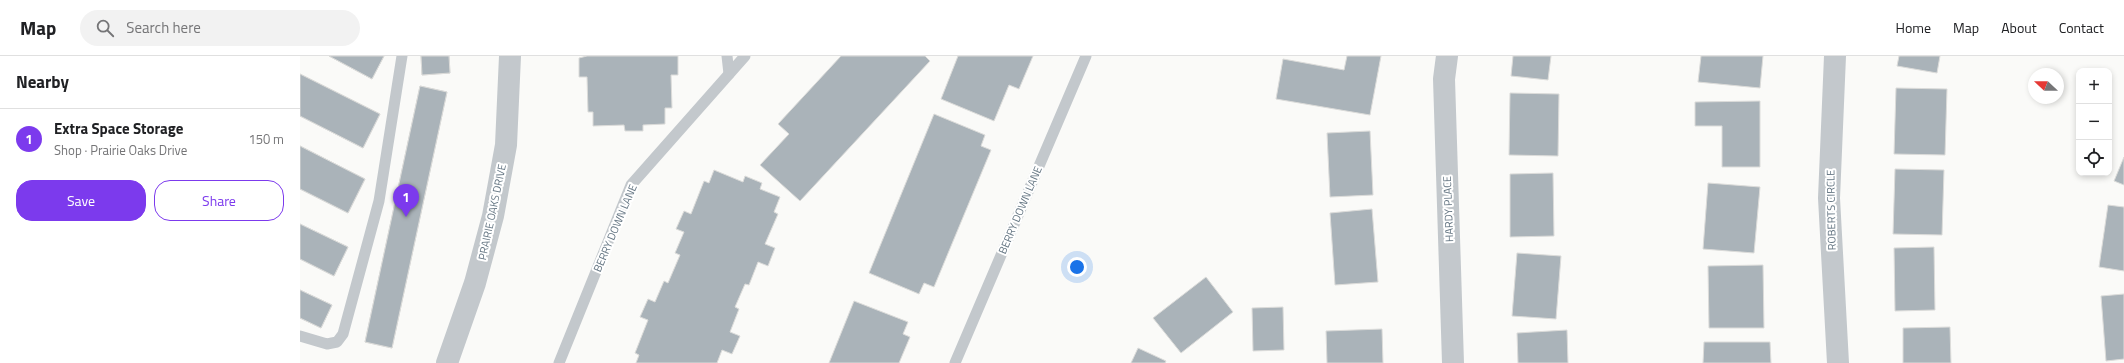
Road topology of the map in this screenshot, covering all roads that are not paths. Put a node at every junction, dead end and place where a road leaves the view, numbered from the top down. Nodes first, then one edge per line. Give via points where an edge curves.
1 (402, 56) edge
2 (510, 56) edge
3 (727, 56) edge
4 (745, 56) edge
5 (1086, 56) edge
6 (1446, 56) edge
7 (1835, 56) edge
8 (729, 74) junction
9 (300, 336) edge
10 (447, 363) edge
11 (559, 363) edge
12 (955, 363) edge
13 (1453, 363) edge
14 (1838, 363) edge

1 - 9 lane via 379,201 343,334 336,342 327,344
2 - 10 street, PRAIRIE OAKS DRIVE via 506,145 493,216 475,284
3 - 8 lane
4 - 8 lane, BERRY DOWN LANE
5 - 12 lane, BERRY DOWN LANE
6 - 13 street, HARDY PLACE via 1444,79
7 - 14 street, ROBERTS CIRCLE via 1829,198
8 - 11 lane, BERRY DOWN LANE via 631,185

